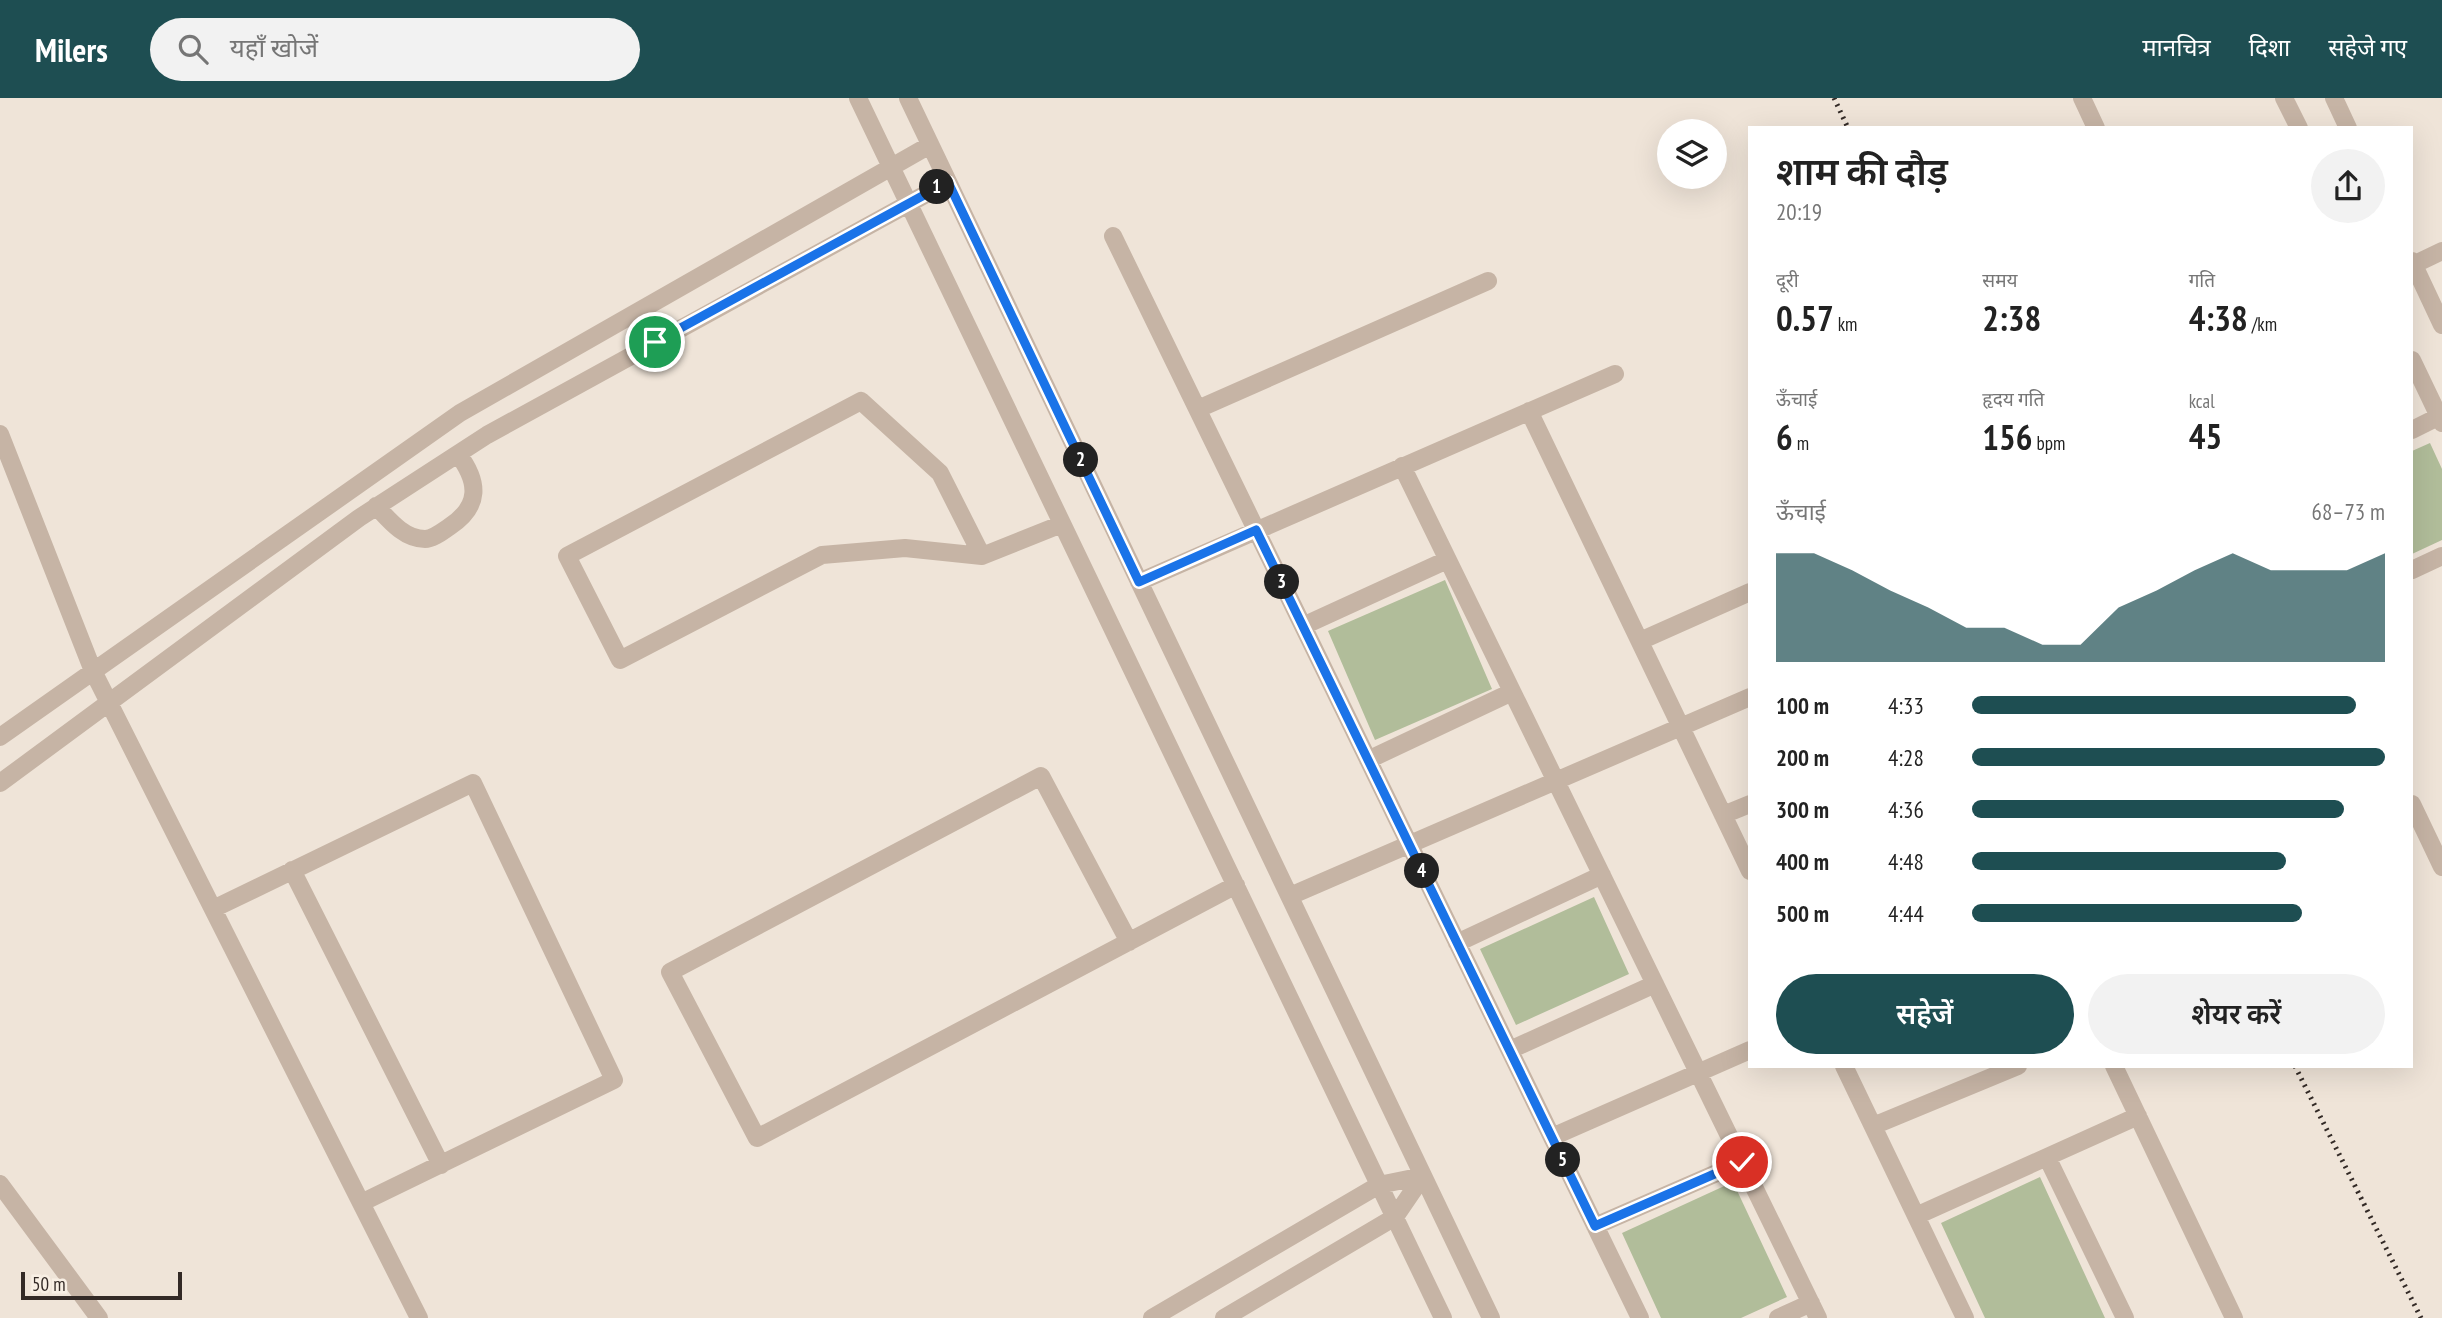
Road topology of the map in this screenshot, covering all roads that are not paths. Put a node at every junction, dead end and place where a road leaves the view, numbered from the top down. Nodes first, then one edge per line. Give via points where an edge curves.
1 (858, 98) edge
2 (908, 98) edge
3 (2082, 98) edge
4 (2284, 98) edge
5 (2334, 98) edge
6 (2095, 126) edge
7 (2298, 126) edge
8 (2347, 126) edge
9 (930, 145) junction
10 (891, 166) junction
11 (948, 182) junction
12 (908, 202) junction
13 (1113, 236) dead end
14 (2442, 251) edge
15 (2413, 263) edge
16 (2413, 265) edge
17 (1488, 281) dead end
18 (2442, 325) edge
19 (2413, 362) edge
20 (1615, 374) dead end
21 (1198, 409) junction
22 (1529, 411) junction
23 (2441, 418) edge
24 (2413, 430) edge
25 (0, 434) edge
26 (457, 454) junction
27 (1402, 466) junction
28 (376, 506) junction
29 (1062, 524) junction
30 (1256, 530) junction
31 (982, 556) junction
32 (2442, 556) edge
33 (1447, 560) junction
34 (2413, 570) edge
35 (1139, 582) junction
36 (1748, 593) edge
37 (1303, 626) junction
38 (1640, 641) junction
39 (93, 671) junction
40 (1512, 692) junction
41 (1748, 699) edge
42 (109, 703) junction
43 (1681, 727) junction
44 (0, 737) edge
45 (1368, 760) junction
46 (1556, 781) junction
47 (0, 783) edge
48 (1748, 804) edge
49 (2413, 806) edge
50 (1723, 816) junction
51 (1410, 845) junction
52 (1748, 867) edge
53 (2442, 867) edge
54 (292, 870) junction
55 (1602, 876) junction
56 (1236, 885) junction
57 (1290, 896) junction
58 (213, 909) junction
59 (1129, 942) junction
60 (1457, 943) junction
61 (1655, 984) junction
62 (1510, 1050) junction
63 (1748, 1051) edge
64 (1845, 1068) edge
65 (2013, 1068) edge
66 (2115, 1068) edge
67 (1698, 1072) junction
68 (2138, 1116) junction
69 (1873, 1126) junction
70 (1552, 1137) junction
71 (2047, 1157) junction
72 (1742, 1162) junction
73 (441, 1165) junction
74 (1423, 1176) junction
75 (0, 1184) edge
76 (1379, 1185) junction
77 (361, 1203) junction
78 (1916, 1216) junction
79 (1395, 1217) junction
80 (1595, 1226) junction
81 (1815, 1310) edge
82 (99, 1318) edge
83 (419, 1318) edge
84 (1152, 1318) edge
85 (1224, 1318) edge
86 (1443, 1318) edge
87 (1491, 1318) edge
88 (1640, 1318) edge
89 (1778, 1318) edge
90 (1965, 1318) edge
91 (2125, 1318) edge
92 (2234, 1318) edge

1 - 10 street
2 - 9 street
3 - 6 street
4 - 7 street
5 - 8 street
9 - 10 street
9 - 11 street
10 - 12 street
10 - 39 street via 460,413
11 - 12 street
11 - 35 street
12 - 26 street
12 - 29 street
13 - 21 street
14 - 15 street
16 - 18 street
17 - 21 street
19 - 23 street
20 - 22 street
21 - 30 street
22 - 27 street
22 - 38 street
23 - 24 street
25 - 39 street
26 - 28 street
26 - 28 street via 474,485 472,503 438,534 425,539 405,532
27 - 30 street
27 - 33 street
28 - 42 street
29 - 31 street
29 - 56 street
30 - 35 street
30 - 37 street
31 - 31 street via 905,548 822,555 620,660 567,556 861,401 940,473
32 - 34 street
33 - 37 street
33 - 40 street
35 - 57 street
36 - 38 street
37 - 45 street
38 - 43 street
39 - 42 street
39 - 44 street
40 - 45 street
40 - 46 street
41 - 43 street
42 - 47 street
42 - 58 street
43 - 46 street
43 - 50 street
45 - 51 street
46 - 51 street
46 - 55 street
48 - 50 street
49 - 53 street
50 - 52 street
51 - 57 street
51 - 60 street
54 - 58 street
54 - 73 street
54 - 73 street via 473,783 614,1080
55 - 60 street
55 - 61 street
56 - 59 street
56 - 76 street
57 - 74 street
58 - 77 street
59 - 59 street via 757,1138 670,972 1041,776
60 - 62 street
61 - 62 street
61 - 67 street
62 - 70 street
63 - 67 street
64 - 69 street
65 - 69 street
66 - 68 street
67 - 70 street
67 - 72 street
68 - 71 street
68 - 92 street
69 - 78 street
70 - 80 street
71 - 78 street
71 - 91 street
72 - 80 street
72 - 81 street
73 - 77 street
74 - 76 street
74 - 79 street
74 - 87 street
75 - 82 street
76 - 79 street
76 - 84 street
77 - 83 street
78 - 90 street
79 - 85 street
79 - 86 street
80 - 88 street
81 - 89 street

